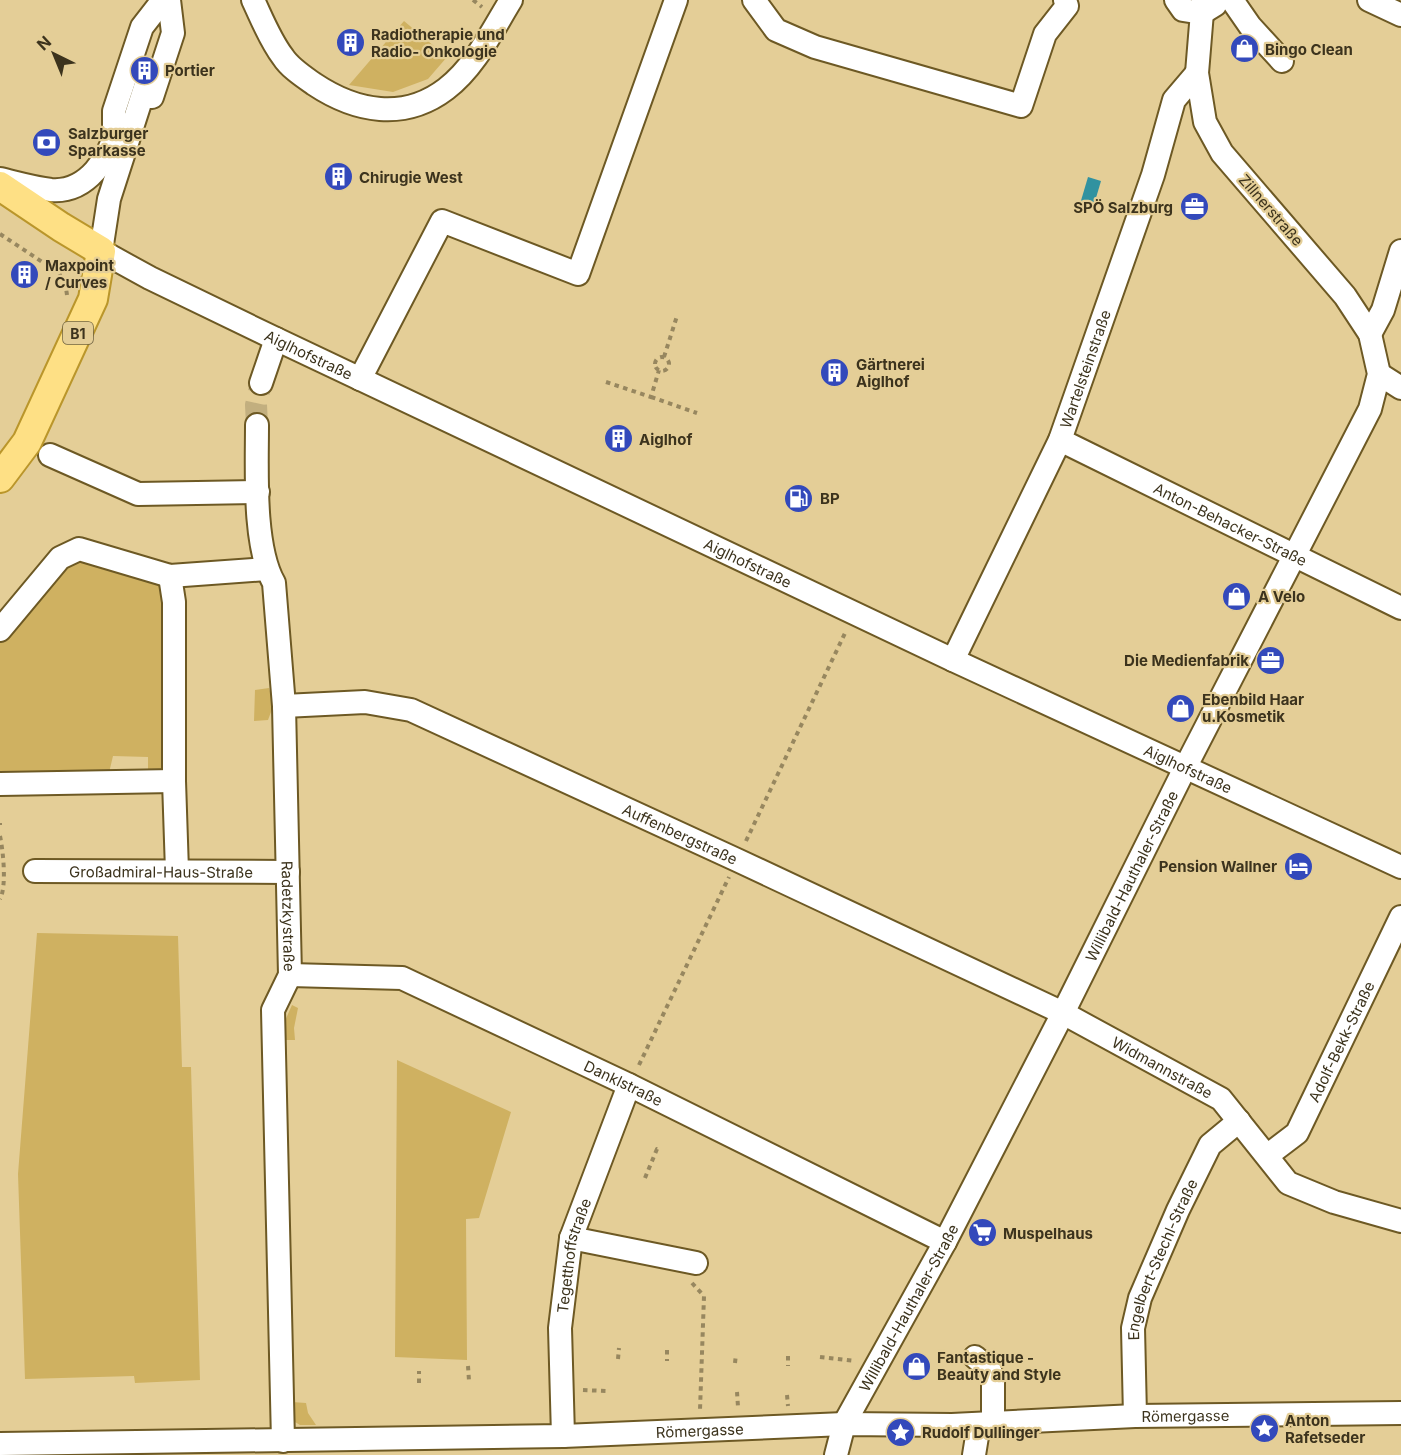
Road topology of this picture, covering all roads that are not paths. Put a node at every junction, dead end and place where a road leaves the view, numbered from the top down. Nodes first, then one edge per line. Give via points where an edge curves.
1 (253, 0) edge
2 (511, 0) edge
3 (676, 0) edge
4 (754, 0) edge
5 (1065, 0) edge
6 (1176, 0) edge
7 (1224, 0) edge
8 (1232, 0) edge
9 (1369, 0) edge
10 (165, 5) edge
11 (1202, 6) edge
12 (1401, 15) edge
13 (1282, 61) dead end
14 (1197, 73) junction
15 (120, 143) junction
16 (0, 179) edge
17 (0, 186) edge
18 (101, 251) junction
19 (1401, 251) edge
20 (1370, 334) junction
21 (276, 339) junction
22 (1379, 374) junction
23 (360, 379) junction
24 (261, 383) tunnel mouth
25 (1401, 388) edge
26 (257, 425) tunnel mouth
27 (1060, 440) junction
28 (51, 455) dead end
29 (0, 478) edge
30 (258, 492) junction
31 (1295, 556) junction
32 (266, 569) junction
33 (170, 576) junction
34 (1401, 608) edge
35 (0, 630) edge
36 (953, 660) junction
37 (284, 706) junction
38 (1185, 768) junction
39 (174, 781) junction
40 (0, 784) edge
41 (1401, 867) edge
42 (35, 871) dead end
43 (177, 872) junction
44 (288, 872) junction
45 (1401, 917) edge
46 (290, 975) junction
47 (1064, 1013) junction
48 (629, 1085) junction
49 (1239, 1121) junction
50 (1268, 1155) junction
51 (1401, 1221) edge
52 (570, 1238) junction
53 (945, 1242) junction
54 (696, 1263) dead end
55 (975, 1358) dead end
56 (1401, 1413) edge
57 (1135, 1416) junction
58 (844, 1424) junction
59 (986, 1424) junction
60 (563, 1436) junction
61 (283, 1441) junction
62 (0, 1444) edge
63 (836, 1455) edge
64 (974, 1455) edge

1 - 2 street via 283,59 305,77 350,103 399,110 423,104 468,68
3 - 23 street via 578,274 442,221
4 - 5 street via 776,30 815,47 1021,106 1045,34 1067,6
6 - 11 street via 1184,10
7 - 11 street
8 - 13 street via 1250,27
9 - 12 street
10 - 15 street
10 - 15 street via 142,27 114,111
10 - 15 street via 173,33 163,64 143,125
11 - 14 street, Zillnerstraße
14 - 20 street, Zillnerstraße via 1204,122 1222,153 1345,296
14 - 27 street, Wartelsteinstraße via 1174,100 1153,175
15 - 16 street via 97,171 64,189
15 - 18 street
17 - 18 main road
18 - 21 street, Aiglhofstraße
18 - 29 main road, B1 via 93,299 27,442
19 - 20 street via 1383,310
20 - 22 street, Willibald-Hauthaler-Straße
21 - 23 street, Aiglhofstraße
21 - 24 street
22 - 25 street
22 - 31 street, Willibald-Hauthaler-Straße via 1370,409
23 - 36 street, Aiglhofstraße
26 - 30 street, Radetzkystraße
27 - 31 street, Anton-Behacker-Straße
27 - 36 street, Wartelsteinstraße
28 - 30 street via 138,494
30 - 32 street, Radetzkystraße
31 - 34 street, Anton-Behacker-Straße
31 - 38 street, Willibald-Hauthaler-Straße
32 - 33 street
32 - 37 street, Radetzkystraße via 274,583
33 - 35 street via 79,549 60,558
33 - 39 street via 174,602
36 - 38 street, Aiglhofstraße
37 - 44 street, Radetzkystraße
37 - 47 street, Auffenbergstraße via 364,702 411,710
38 - 41 street, Aiglhofstraße
38 - 47 street, Willibald-Hauthaler-Straße
39 - 40 street
39 - 43 street
42 - 43 street, Großadmiral-Haus-Straße
43 - 44 street, Großadmiral-Haus-Straße
44 - 46 street, Radetzkystraße
45 - 50 street, Adolf-Bekk-Straße via 1297,1133
46 - 48 street, Danklstraße via 402,978
46 - 61 street, Radetzkystraße via 273,1011
47 - 49 street, Widmannstraße via 1221,1099
47 - 53 street, Willibald-Hauthaler-Straße
48 - 52 street, Tegetthoffstraße
48 - 53 street, Danklstraße
49 - 50 street, Widmannstraße
49 - 57 street, Engelbert-Stechl-Straße via 1210,1145 1140,1298 1133,1329
50 - 51 street, Widmannstraße via 1288,1183 1334,1202
52 - 54 street
52 - 60 street, Tegetthoffstraße via 560,1328
53 - 58 street, Willibald-Hauthaler-Straße
55 - 59 street via 990,1370 993,1380
56 - 57 street, Römergasse
57 - 59 street, Römergasse
58 - 59 street, Römergasse
58 - 60 street, Römergasse
58 - 63 street, Willibald-Hauthaler-Straße
59 - 64 street
60 - 61 street, Römergasse
61 - 62 street, Römergasse

